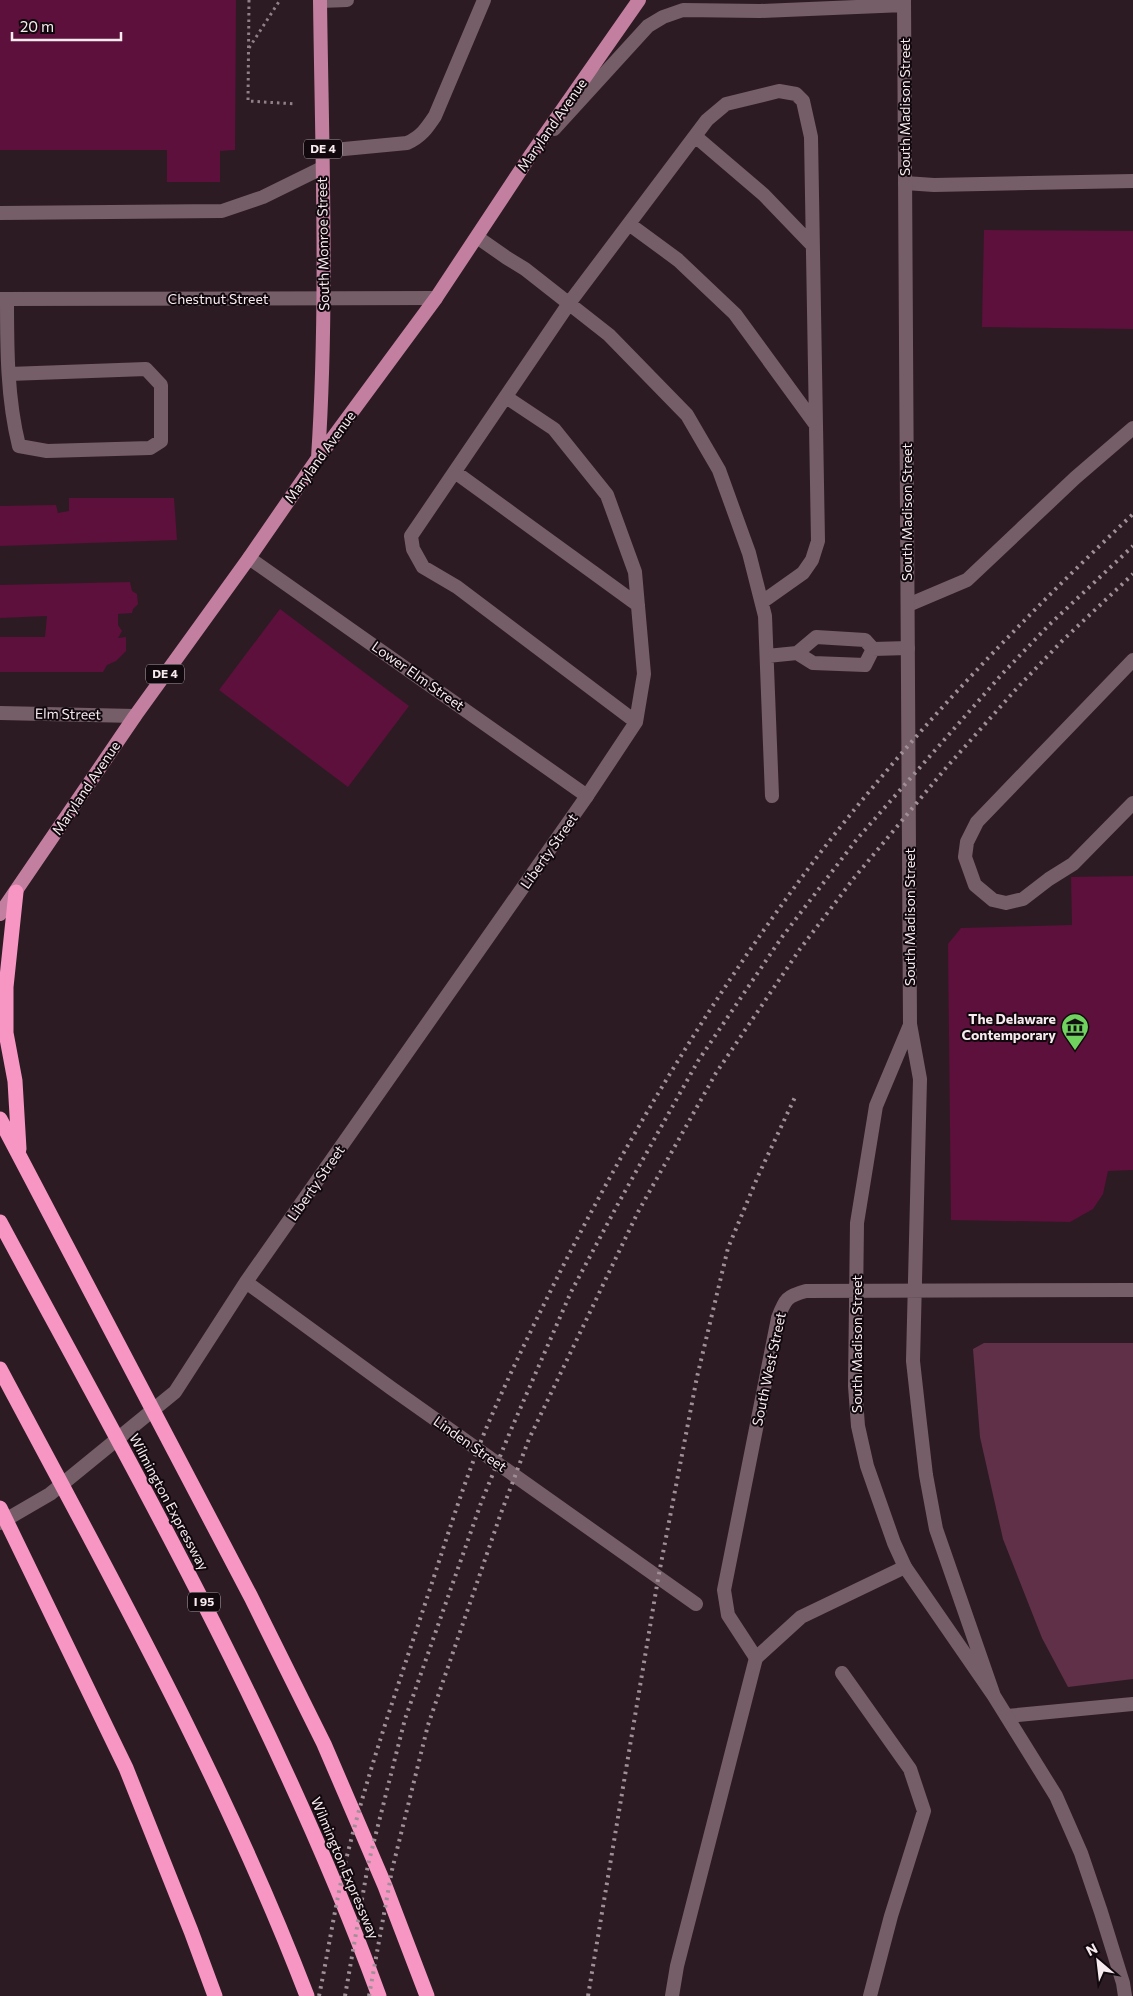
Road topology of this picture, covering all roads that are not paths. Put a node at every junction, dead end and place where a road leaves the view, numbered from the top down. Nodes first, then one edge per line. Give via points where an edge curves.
1 (347, 0) edge
2 (484, 0) edge
3 (639, 0) edge
4 (320, 1) edge
5 (904, 2) edge
6 (695, 136) junction
7 (323, 151) junction
8 (530, 156) junction
9 (322, 168) junction
10 (1133, 180) edge
11 (905, 183) junction
12 (0, 214) edge
13 (629, 224) junction
14 (477, 236) junction
15 (813, 246) junction
16 (436, 298) junction
17 (4, 299) edge
18 (325, 299) junction
19 (570, 302) junction
20 (9, 374) junction
21 (506, 397) junction
22 (816, 425) junction
23 (1133, 428) edge
24 (318, 458) junction
25 (455, 472) junction
26 (249, 558) junction
27 (762, 602) junction
28 (638, 605) junction
29 (908, 605) junction
30 (908, 648) junction
31 (874, 649) junction
32 (797, 653) junction
33 (767, 656) junction
34 (1133, 660) edge
35 (0, 713) edge
36 (135, 716) junction
37 (636, 722) junction
38 (587, 796) junction
39 (772, 796) dead end
40 (1133, 803) edge
41 (16, 892) junction
42 (0, 914) edge
43 (910, 1024) junction
44 (0, 1119) edge
45 (20, 1155) junction
46 (0, 1222) edge
47 (246, 1282) junction
48 (857, 1290) junction
49 (1133, 1290) edge
50 (916, 1291) junction
51 (0, 1369) edge
52 (0, 1508) edge
53 (0, 1523) edge
54 (905, 1567) junction
55 (696, 1604) dead end
56 (756, 1658) junction
57 (842, 1673) dead end
58 (994, 1696) junction
59 (1133, 1704) edge
60 (1007, 1716) junction
61 (215, 1996) edge
62 (306, 1996) edge
63 (379, 1996) edge
64 (427, 1996) edge
65 (672, 1996) edge
66 (870, 1996) edge
67 (1125, 1996) edge

1 - 4 street
2 - 7 street via 436,116 426,130 408,143
3 - 8 main road, Maryland Avenue / DE 4
4 - 7 main road, South Monroe Street / DE 4
5 - 8 street via 861,8 684,10 662,17 648,26
5 - 11 street, South Madison Street
6 - 13 street
6 - 15 street via 764,195
6 - 15 street via 707,120 726,104 779,91 796,94 803,101 811,137
7 - 9 main road, South Monroe Street / DE 4
8 - 14 main road, Maryland Avenue / DE 4
9 - 12 street via 262,197 222,211
9 - 18 main road, South Monroe Street / DE 4
10 - 11 street
11 - 29 street, South Madison Street
13 - 19 street
13 - 22 street via 678,260 735,314
14 - 16 main road, Maryland Avenue / DE 4
14 - 19 street
15 - 22 street
16 - 18 street, Chestnut Street
16 - 24 main road, Maryland Avenue / DE 4
17 - 18 street, Chestnut Street
17 - 20 street
18 - 24 main road, South Monroe Street / DE 4
19 - 21 street
19 - 27 street via 609,334 687,416 718,470 749,553
20 - 20 street via 18,446 48,451 122,449 150,448 160,442 161,385 146,369
21 - 25 street
21 - 28 street via 554,429 607,495 635,572
22 - 27 street via 818,540 812,560 803,573
23 - 29 street via 1074,478 967,580
24 - 26 main road, Maryland Avenue / DE 4
25 - 28 street
25 - 37 street via 411,536 413,549 423,567 457,587
26 - 36 main road, Maryland Avenue / DE 4
26 - 38 street, Lower Elm Street
27 - 33 street
28 - 37 street via 644,674
29 - 30 street, South Madison Street
30 - 31 street
30 - 43 street, South Madison Street
31 - 32 street via 865,640 816,637
31 - 32 street via 865,665 854,666 813,663
32 - 33 street
33 - 39 street
34 - 40 street via 978,822 967,842 965,857 975,884 993,900 1006,903 1023,899 1072,864
35 - 36 street, Elm Street
36 - 41 main road, Maryland Avenue / DE 4
37 - 38 street, Liberty Street
38 - 47 street, Liberty Street
41 - 42 main road, Maryland Avenue / DE 4
41 - 45 highway via 6,987 6,1033 15,1081
43 - 48 street, South Madison Street via 876,1106 857,1223
43 - 50 street, South Madison Street via 920,1079
44 - 45 highway
45 - 64 highway via 312,1720 381,1876
46 - 63 highway, Wilmington Expressway / I 95 via 204,1602 298,1796 357,1934
47 - 53 street, Liberty Street via 175,1392 50,1494
47 - 55 street, Linden Street
48 - 50 street, South West Street
48 - 54 street, South Madison Street via 854,1386 858,1426 867,1466
48 - 56 street, South West Street via 806,1290 794,1294 784,1301 778,1318 724,1590 728,1615
49 - 50 street, South West Street
50 - 58 street, South Madison Street via 913,1361 926,1475 936,1529
51 - 62 highway via 202,1756
52 - 61 highway via 126,1768
54 - 56 street via 801,1617
54 - 58 street, South Madison Street
56 - 65 street
57 - 66 street via 910,1769 924,1811 890,1916
58 - 60 street, South Madison Street
59 - 60 street
60 - 67 street, South Madison Street via 1056,1796 1081,1853

